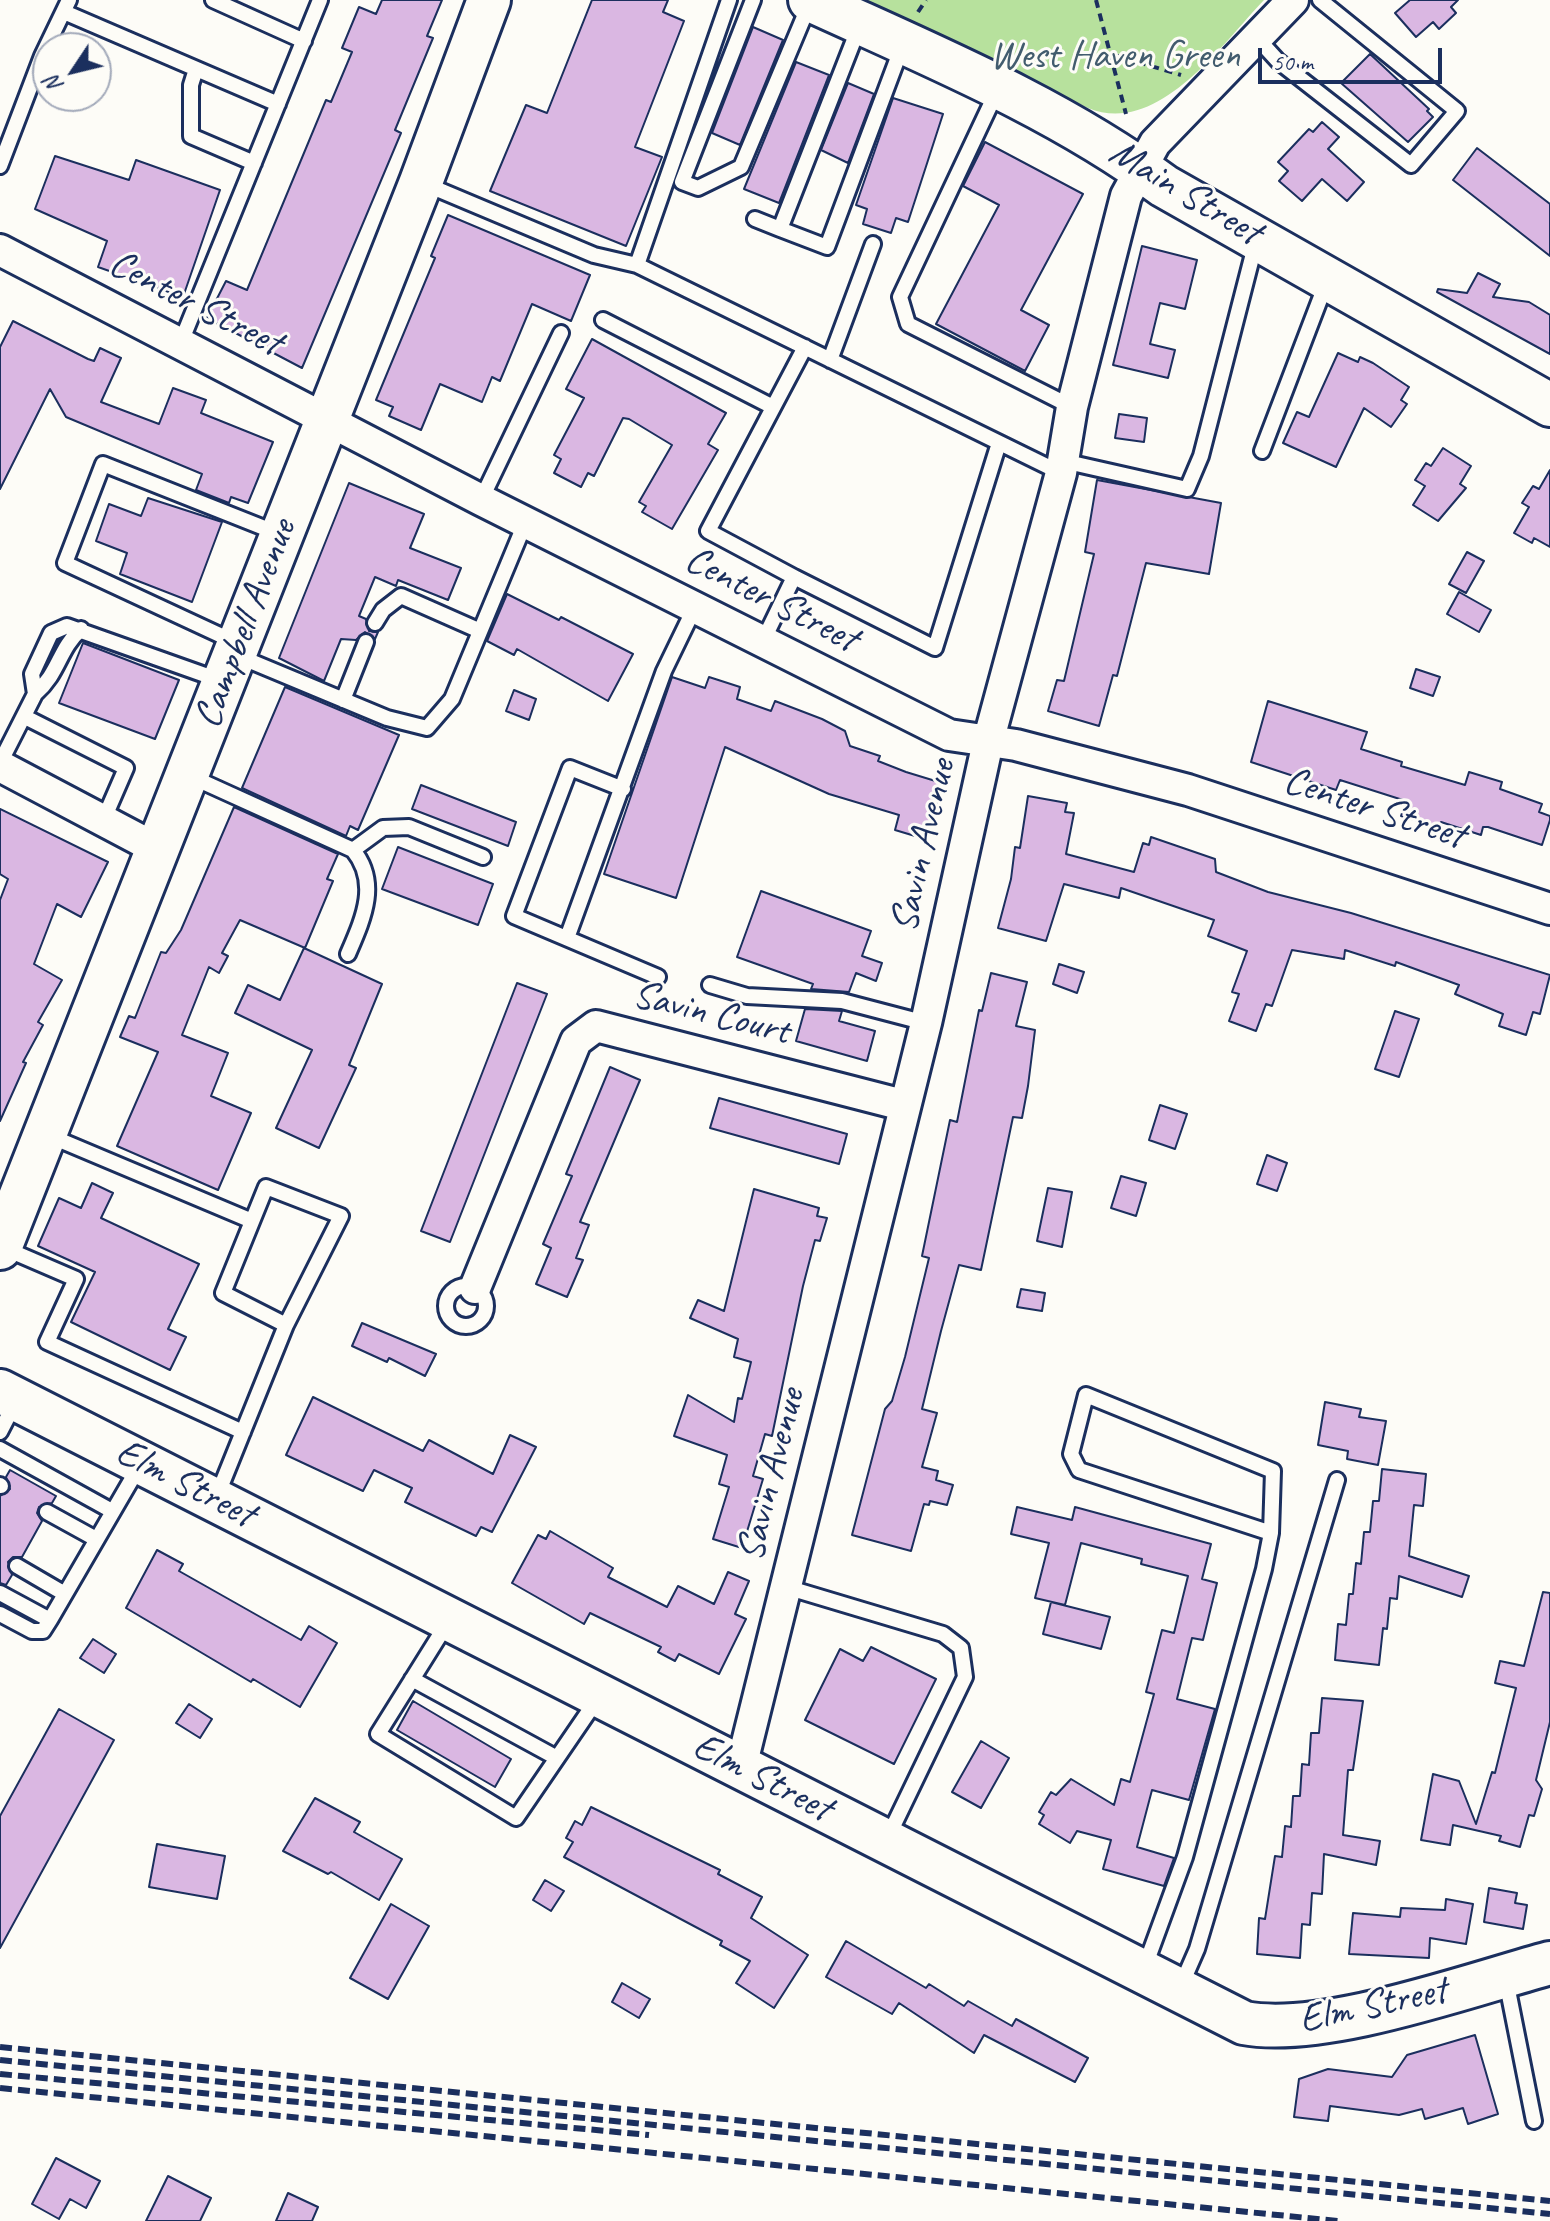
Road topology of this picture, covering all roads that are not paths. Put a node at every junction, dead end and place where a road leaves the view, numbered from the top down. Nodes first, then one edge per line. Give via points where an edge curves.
1 (213, 0) edge
2 (320, 0) edge
3 (489, 0) edge
4 (729, 0) edge
5 (753, 0) edge
6 (810, 0) edge
7 (1293, 0) edge
8 (1320, 0) edge
9 (67, 6) edge
10 (860, 23) junction
11 (909, 30) junction
12 (1257, 38) junction
13 (304, 41) junction
14 (196, 69) junction
15 (998, 89) junction
16 (278, 104) junction
17 (254, 163) junction
18 (0, 166) edge
19 (1139, 167) junction
20 (421, 182) junction
21 (755, 219) dead end
22 (780, 229) junction
23 (1257, 237) junction
24 (873, 244) dead end
25 (0, 250) edge
26 (637, 265) junction
27 (1329, 277) junction
28 (603, 320) dead end
29 (561, 333) dead end
30 (181, 342) junction
31 (805, 347) junction
32 (830, 360) junction
33 (1550, 405) edge
34 (773, 407) junction
35 (1072, 407) junction
36 (326, 418) junction
37 (999, 443) junction
38 (1262, 451) dead end
39 (1062, 467) junction
40 (481, 500) junction
41 (526, 521) junction
42 (281, 534) junction
43 (794, 577) junction
44 (695, 606) junction
45 (375, 623) dead end
46 (478, 630) junction
47 (763, 641) junction
48 (366, 642) dead end
49 (232, 660) junction
50 (343, 700) junction
51 (25, 717) junction
52 (988, 742) junction
53 (0, 764) edge
54 (188, 775) junction
55 (623, 789) junction
56 (103, 821) junction
57 (159, 850) junction
58 (353, 850) junction
59 (483, 857) dead end
60 (1550, 909) edge
61 (567, 938) junction
62 (348, 954) dead end
63 (658, 977) dead end
64 (710, 985) dead end
65 (926, 1023) junction
66 (903, 1105) junction
67 (46, 1134) junction
68 (252, 1221) junction
69 (0, 1247) edge
70 (475, 1288) dead end
71 (286, 1325) junction
72 (6, 1407) edge
73 (243, 1432) junction
74 (0, 1449) edge
75 (142, 1462) junction
76 (1337, 1480) dead end
77 (215, 1500) junction
78 (112, 1511) junction
79 (47, 1512) dead end
80 (1271, 1533) junction
81 (96, 1539) junction
82 (17, 1566) dead end
83 (786, 1587) junction
84 (0, 1593) edge
85 (65, 1594) junction
86 (0, 1614) edge
87 (451, 1618) junction
88 (50, 1620) junction
89 (412, 1679) junction
90 (601, 1695) junction
91 (557, 1758) junction
92 (741, 1767) junction
93 (886, 1841) junction
94 (1550, 1963) edge
95 (1505, 1975) junction
96 (1160, 1983) junction
97 (1534, 2121) dead end

1 - 13 lane
2 - 13 lane
3 - 20 main road, Campbell Avenue
4 - 26 lane
5 - 6 lane via 682,182 698,188 741,167
6 - 10 main road, Main Street
7 - 12 street, Savin Avenue
8 - 12 lane via 1457,111 1411,165 1278,61
9 - 14 lane
9 - 18 lane
10 - 11 main road, Main Street
10 - 22 lane
11 - 15 main road, Main Street
11 - 22 lane via 827,247
12 - 19 street, Savin Avenue via 1155,143
13 - 16 lane
14 - 16 lane
14 - 17 lane via 191,136
15 - 19 main road, Main Street via 1113,148
15 - 35 lane via 900,297 908,324
16 - 17 lane
17 - 30 lane
19 - 23 main road, Main Street
19 - 35 street, Savin Avenue via 1126,196
20 - 26 lane via 594,255
20 - 36 main road, Campbell Avenue
21 - 22 lane
23 - 27 main road, Main Street
23 - 39 lane via 1201,456 1187,489
24 - 32 lane
25 - 30 street, Center Street
26 - 31 lane
27 - 33 main road, Main Street
27 - 38 lane
28 - 34 lane
29 - 40 lane
30 - 36 street, Center Street
31 - 32 lane
31 - 34 lane
32 - 37 lane
34 - 43 lane via 708,531
35 - 39 street, Savin Avenue
36 - 40 street, Center Street
36 - 42 main road, Campbell Avenue
37 - 39 lane
37 - 43 lane via 935,648
39 - 52 street, Savin Avenue
40 - 41 street, Center Street
41 - 44 street, Center Street
41 - 46 lane
42 - 49 main road, Campbell Avenue
42 - 49 lane via 103,464 65,563
43 - 47 lane
44 - 47 street, Center Street
44 - 55 lane via 664,671
45 - 46 lane via 401,596
46 - 50 lane via 452,699 427,728
47 - 52 street, Center Street via 949,735
48 - 50 lane
49 - 50 lane
49 - 51 lane via 81,629 67,641 53,679 35,694
49 - 54 main road, Campbell Avenue
51 - 53 lane
51 - 56 lane via 126,768
52 - 60 street, Center Street via 1188,790
52 - 65 street, Savin Avenue
53 - 56 street
54 - 57 main road, Campbell Avenue
54 - 58 lane
55 - 61 lane
55 - 61 lane via 570,768 514,916
56 - 57 street
57 - 67 main road, Campbell Avenue
58 - 59 lane via 383,828 409,827
58 - 62 lane via 365,873 367,910
61 - 63 lane
64 - 65 lane via 747,996 842,1001
65 - 66 street, Savin Avenue
66 - 70 street, Savin Court via 596,1026 576,1041
66 - 83 street, Savin Avenue
67 - 68 lane
67 - 69 main road, Campbell Avenue
68 - 71 lane via 223,1293
68 - 71 lane via 266,1187 341,1216
69 - 73 lane via 76,1279 47,1342
71 - 73 lane
72 - 75 main road, Elm Street
73 - 77 lane
74 - 78 lane
75 - 77 main road, Elm Street
75 - 78 lane
76 - 96 lane via 1197,1949
77 - 87 main road, Elm Street
78 - 81 lane
79 - 81 lane
80 - 80 lane via 1273,1471 1086,1395 1071,1454 1079,1470
80 - 96 lane via 1185,1857
81 - 85 lane
82 - 85 lane
83 - 92 street, Savin Avenue
83 - 93 lane via 943,1634 961,1648 965,1677
84 - 88 lane
85 - 88 lane
86 - 88 lane via 32,1631 43,1631
87 - 89 lane
87 - 90 main road, Elm Street
89 - 91 lane
89 - 91 lane via 378,1734 516,1818
90 - 91 lane
90 - 92 main road, Elm Street
92 - 93 main road, Elm Street
93 - 96 main road, Elm Street
94 - 95 main road, Elm Street
95 - 96 main road, Elm Street via 1320,2023 1271,2028 1233,2018
95 - 97 lane

